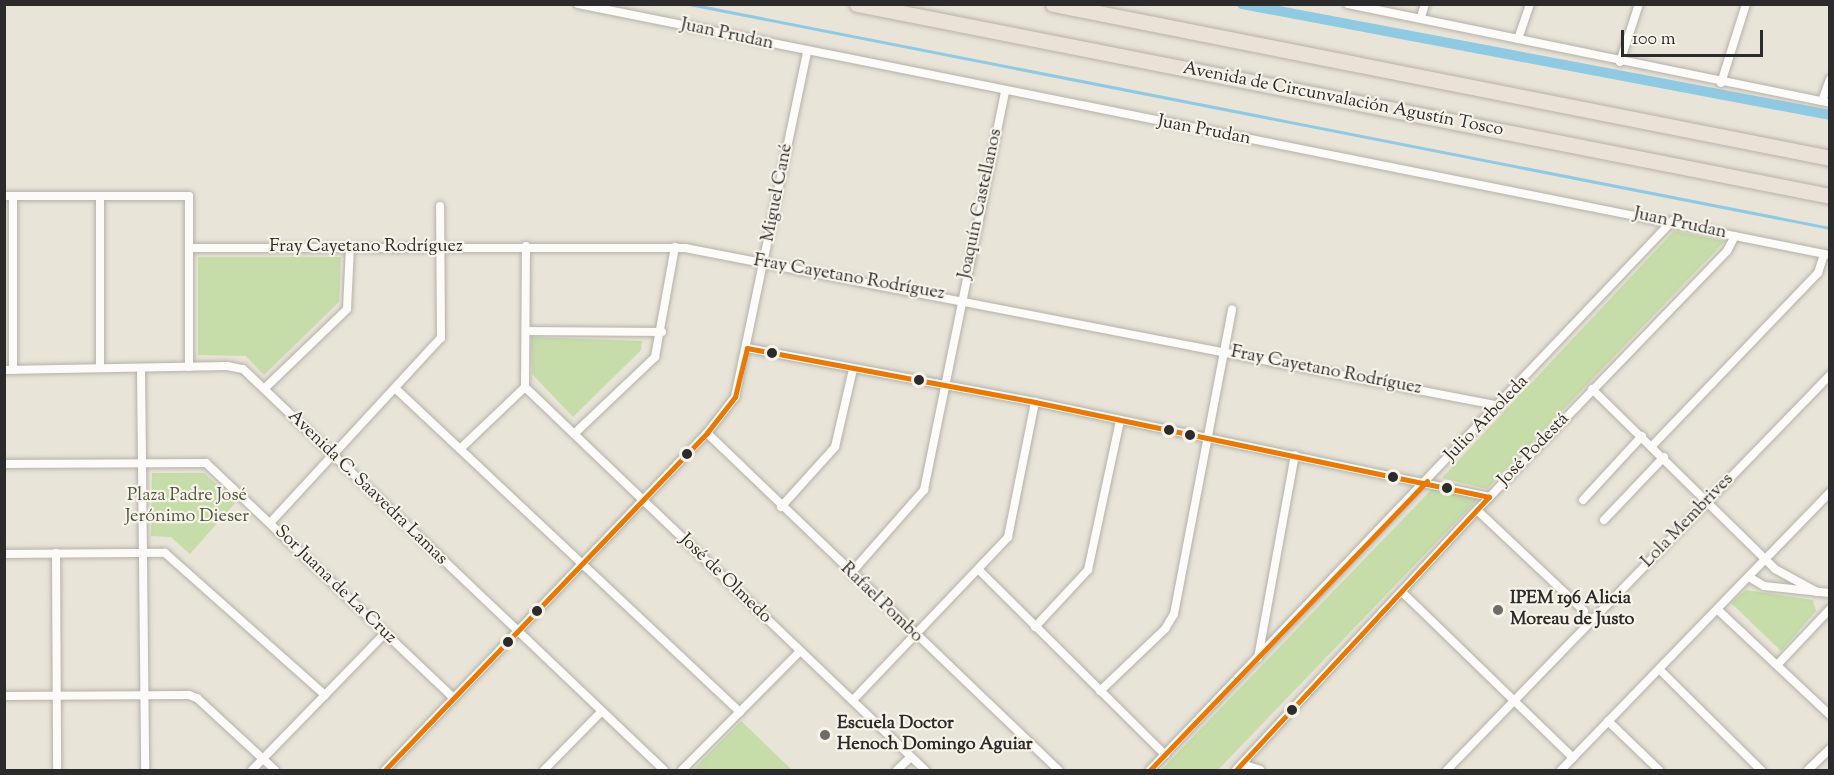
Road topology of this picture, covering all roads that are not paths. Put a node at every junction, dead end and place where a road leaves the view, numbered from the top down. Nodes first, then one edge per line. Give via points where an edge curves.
1 (578, 4) edge
2 (857, 4) edge
3 (1053, 4) edge
4 (1348, 4) edge
5 (1425, 4) edge
6 (1530, 4) edge
7 (1639, 4) edge
8 (1746, 4) edge
9 (1421, 17) junction
10 (1518, 39) junction
11 (807, 52) junction
12 (1620, 62) junction
13 (1830, 78) edge
14 (1721, 83) junction
15 (1005, 91) junction
16 (1826, 102) edge
17 (1830, 158) edge
18 (8, 196) edge
19 (100, 196) junction
20 (1830, 196) edge
21 (440, 206) dead end
22 (1672, 221) junction
23 (1735, 236) junction
24 (526, 246) junction
25 (350, 247) junction
26 (675, 247) junction
27 (189, 248) junction
28 (441, 248) junction
29 (1827, 254) edge
30 (764, 263) junction
31 (962, 299) junction
32 (1232, 309) dead end
33 (526, 331) junction
34 (662, 332) junction
35 (747, 348) junction
36 (1223, 351) junction
37 (189, 367) junction
38 (100, 368) junction
39 (141, 368) junction
40 (853, 369) junction
41 (9, 370) edge
42 (1830, 375) edge
43 (945, 385) junction
44 (525, 387) junction
45 (264, 389) junction
46 (396, 389) junction
47 (1593, 389) junction
48 (1035, 402) junction
49 (1500, 406) junction
50 (1120, 421) junction
51 (707, 433) junction
52 (574, 434) junction
53 (1642, 435) junction
54 (1207, 437) junction
55 (1652, 446) junction
56 (460, 449) junction
57 (333, 455) junction
58 (1295, 455) junction
59 (1664, 457) junction
60 (4, 464) edge
61 (143, 464) junction
62 (1427, 481) junction
63 (1830, 492) edge
64 (1489, 497) junction
65 (642, 500) junction
66 (1583, 500) dead end
67 (1708, 501) junction
68 (781, 507) junction
69 (1477, 510) junction
70 (1604, 520) dead end
71 (270, 523) junction
72 (56, 553) junction
73 (143, 553) junction
74 (4, 554) edge
75 (1766, 559) junction
76 (583, 564) junction
77 (978, 569) junction
78 (850, 573) junction
79 (1749, 577) junction
80 (1402, 592) junction
81 (1817, 592) junction
82 (1830, 594) edge
83 (1717, 609) junction
84 (1830, 609) edge
85 (1584, 611) dead end
86 (1035, 627) junction
87 (516, 631) junction
88 (384, 633) junction
89 (914, 634) junction
90 (800, 651) junction
91 (1258, 658) junction
92 (1778, 664) junction
93 (1659, 669) junction
94 (1100, 691) junction
95 (144, 695) junction
96 (325, 695) junction
97 (4, 696) edge
98 (56, 696) junction
99 (453, 697) junction
100 (853, 700) junction
101 (1513, 703) junction
102 (601, 712) junction
103 (740, 712) junction
104 (1830, 715) edge
105 (1608, 721) junction
106 (1830, 749) edge
107 (1165, 755) junction
108 (911, 756) junction
109 (1573, 758) junction
110 (263, 759) junction
111 (1239, 767) edge
112 (57, 771) edge
113 (145, 771) edge
114 (252, 771) edge
115 (275, 771) edge
116 (385, 771) edge
117 (544, 771) edge
118 (664, 771) edge
119 (682, 771) edge
120 (897, 771) edge
121 (925, 771) edge
122 (1059, 771) edge
123 (1150, 771) edge
124 (1260, 771) edge
125 (1447, 771) edge
126 (1561, 771) edge
127 (1659, 771) edge
128 (1761, 771) edge
129 (1808, 771) edge

1 - 11 street, Juan Prudan
2 - 20 highway, Avenida de Circunvalación Agustín Tosco
3 - 17 highway, Avenida de Circunvalación Agustín Tosco
4 - 9 street
5 - 9 street
6 - 10 street
7 - 12 street
8 - 14 street
9 - 10 street
10 - 12 street
11 - 15 street, Juan Prudan
11 - 30 street, Miguel Cané
12 - 14 street
13 - 16 street
14 - 16 street
15 - 22 street, Juan Prudan
15 - 31 street, Joaquín Castellanos
18 - 19 street
18 - 41 street
19 - 27 street via 189,196
19 - 38 street
21 - 28 street
22 - 23 street, Juan Prudan
22 - 49 street, Julio Arboleda
23 - 29 street, Juan Prudan
23 - 47 street, José Podestá via 1727,251
24 - 26 street, Fray Cayetano Rodríguez
24 - 28 street, Fray Cayetano Rodríguez
24 - 33 street
25 - 27 street, Fray Cayetano Rodríguez
25 - 28 street, Fray Cayetano Rodríguez
25 - 45 street via 347,309
26 - 30 street, Fray Cayetano Rodríguez
26 - 34 street
27 - 37 street
28 - 46 street via 441,338
29 - 55 street via 1818,273
30 - 31 street, Fray Cayetano Rodríguez
30 - 35 street, Miguel Cané
31 - 36 street, Fray Cayetano Rodríguez
31 - 43 street, Joaquín Castellanos
32 - 36 street
33 - 34 street
33 - 44 street
34 - 52 street via 651,363
35 - 40 street
35 - 51 street, Miguel Cané via 735,397
36 - 49 street, Fray Cayetano Rodríguez
36 - 54 street
37 - 39 street, Avenida C. Saavedra Lamas
37 - 45 street, Avenida C. Saavedra Lamas via 237,367
38 - 39 street, Avenida C. Saavedra Lamas
38 - 41 street, Avenida C. Saavedra Lamas
39 - 61 street
40 - 43 street
40 - 68 street via 839,440
42 - 67 street, Lola Membrives
43 - 48 street
43 - 78 street, Joaquín Castellanos via 921,497
44 - 52 street, José de Olmedo
44 - 56 street
45 - 57 street, Avenida C. Saavedra Lamas
46 - 56 street
46 - 57 street
47 - 53 street
47 - 64 street, José Podestá
48 - 50 street
48 - 77 street via 1010,531
49 - 62 street, Julio Arboleda
50 - 54 street
50 - 86 street via 1088,570
51 - 65 street, Miguel Cané
51 - 68 street, Rafael Pombo
52 - 65 street, José de Olmedo
53 - 55 street
53 - 66 street
54 - 58 street
54 - 94 street via 1171,621
55 - 59 street
56 - 76 street
57 - 71 street
57 - 87 street, Avenida C. Saavedra Lamas
58 - 62 street
58 - 91 street
59 - 67 street
59 - 70 street
60 - 61 street, Sor Juana de La Cruz
61 - 71 street, Sor Juana de La Cruz via 206,463
61 - 73 street
62 - 64 street
62 - 91 street, Julio Arboleda
63 - 75 street
64 - 69 street, José Podestá
65 - 76 street, Miguel Cané
65 - 90 street, José de Olmedo
67 - 75 street
67 - 101 street, Lola Membrives
68 - 78 street, Rafael Pombo
69 - 80 street, José Podestá
69 - 85 street
71 - 88 street, Sor Juana de La Cruz
72 - 73 street
72 - 74 street
72 - 98 street
73 - 95 street
73 - 96 street via 173,557
75 - 79 street
75 - 81 street via 1784,576
76 - 87 street, Miguel Cané
76 - 103 street
77 - 86 street
77 - 89 street
78 - 89 street, Rafael Pombo
79 - 81 street via 1764,586
79 - 83 street
80 - 101 street
80 - 111 street, José Podestá
81 - 82 street
83 - 92 street
83 - 93 street
84 - 92 street
86 - 94 street
87 - 99 street, Miguel Cané
87 - 102 street, Avenida C. Saavedra Lamas
88 - 96 street
88 - 99 street, Sor Juana de La Cruz
89 - 100 street
89 - 122 street, Rafael Pombo
90 - 100 street, José de Olmedo
90 - 103 street
91 - 107 street, Julio Arboleda
92 - 104 street
93 - 105 street
93 - 128 street
94 - 107 street
95 - 98 street
95 - 110 street via 197,698
95 - 113 street
96 - 110 street
97 - 98 street
98 - 112 street
99 - 116 street, Miguel Cané
100 - 108 street, José de Olmedo
101 - 109 street
101 - 125 street, Lola Membrives
102 - 117 street
102 - 118 street, Avenida C. Saavedra Lamas
103 - 119 street
105 - 109 street
105 - 127 street
106 - 129 street
107 - 123 street, Julio Arboleda
108 - 120 street
108 - 121 street, José de Olmedo
109 - 126 street
110 - 114 street
110 - 115 street
111 - 124 street

